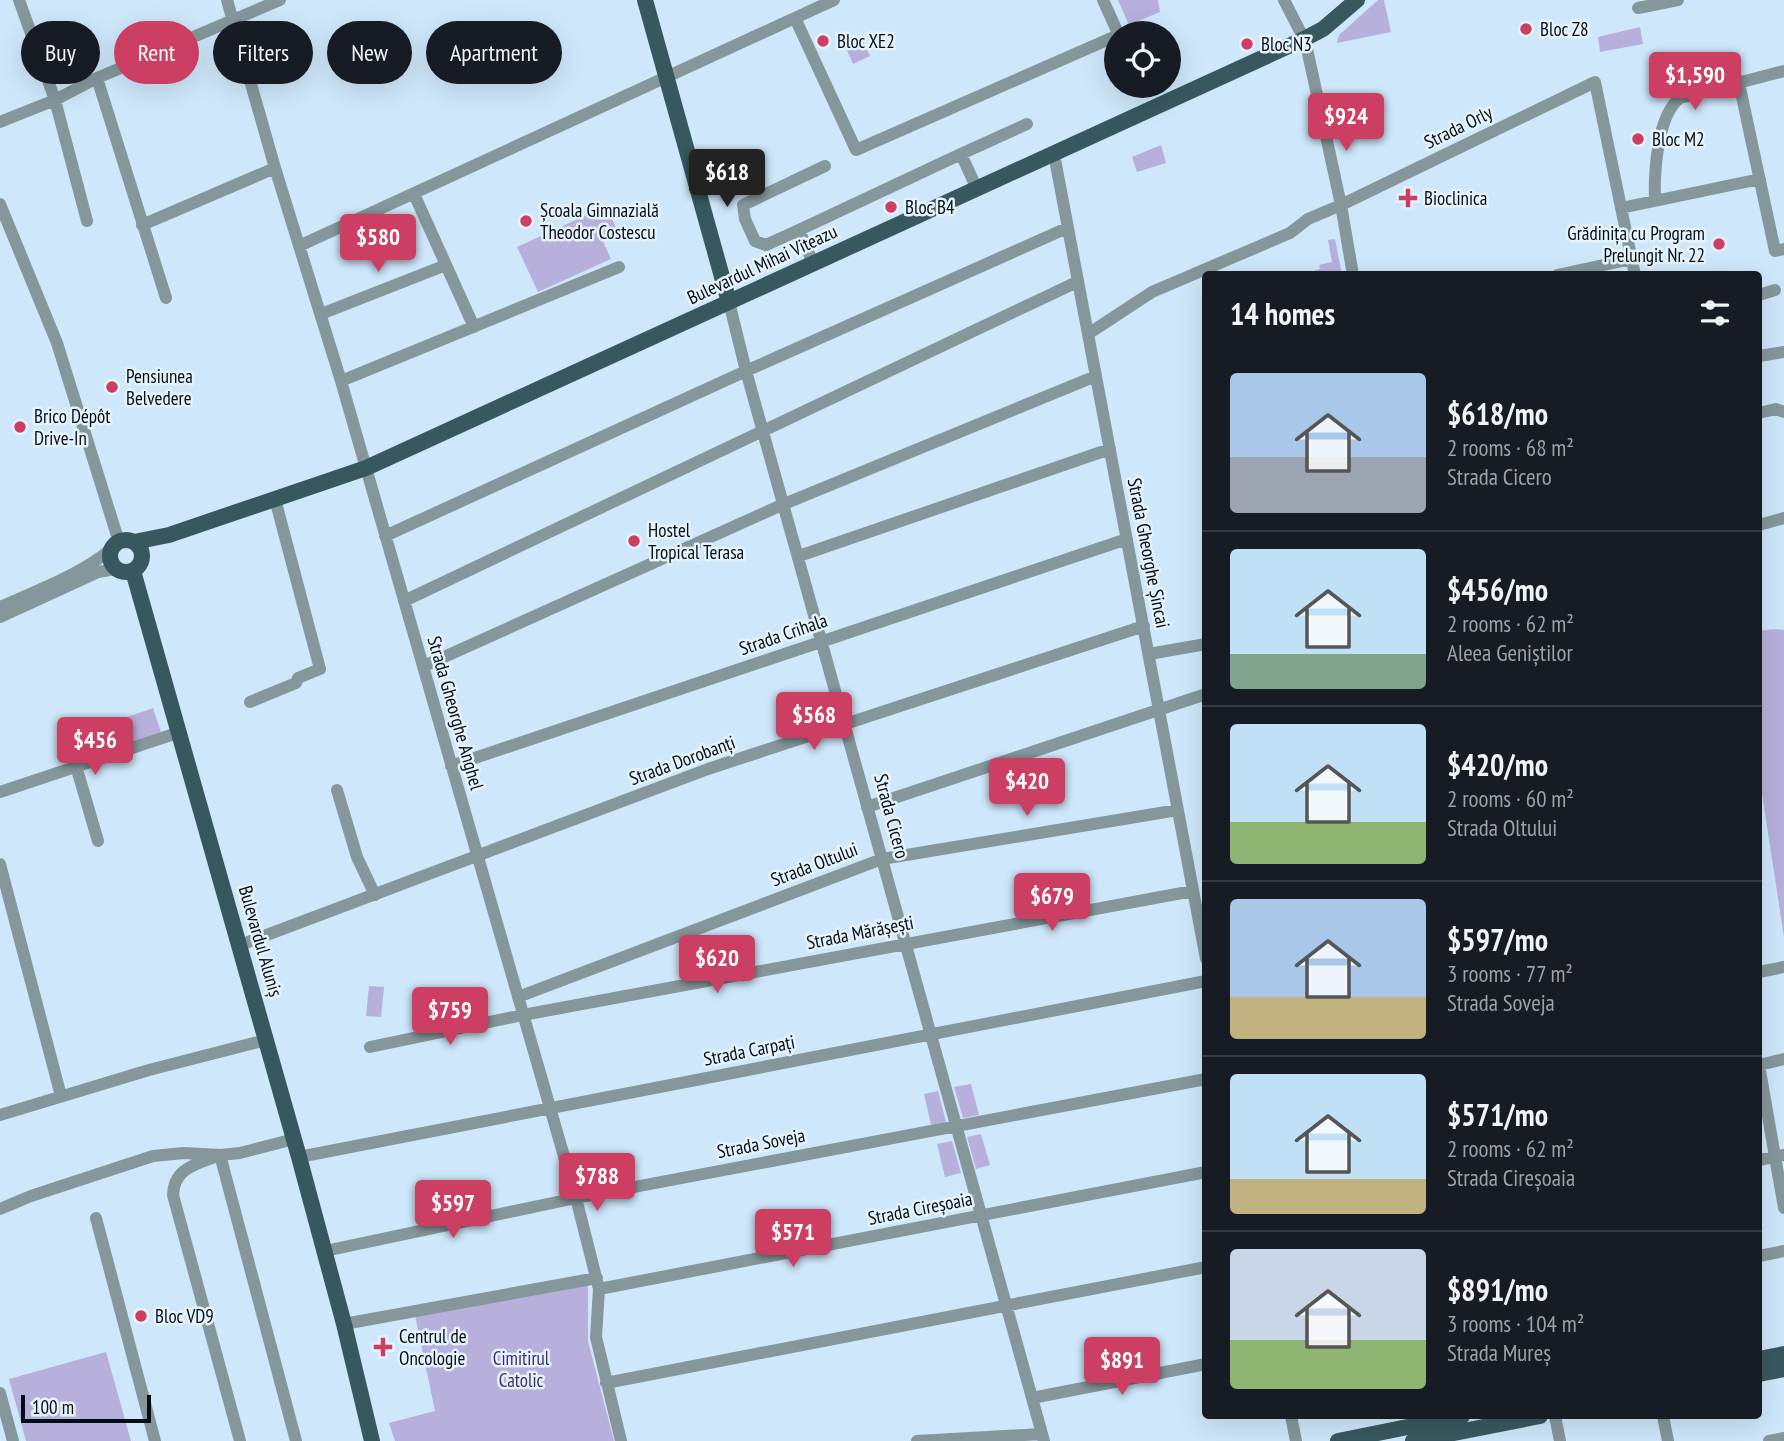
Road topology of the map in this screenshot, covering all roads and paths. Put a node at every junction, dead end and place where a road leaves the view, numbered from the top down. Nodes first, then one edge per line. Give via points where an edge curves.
1 (19, 0) edge
2 (227, 0) edge
3 (280, 0) edge
4 (645, 0) edge
5 (834, 0) edge
6 (1103, 0) edge
7 (1284, 0) edge
8 (1357, 0) edge
9 (1678, 0) edge
10 (1638, 8) dead end
11 (796, 18) junction
12 (232, 20) junction
13 (1112, 21) edge
14 (1304, 39) junction
15 (1104, 40) edge
16 (1784, 71) edge
17 (100, 77) edge
18 (667, 78) junction
19 (1740, 83) junction
20 (86, 84) edge
21 (99, 84) edge
22 (55, 100) junction
23 (0, 122) edge
24 (1027, 124) dead end
25 (1055, 154) junction
26 (961, 155) junction
27 (825, 166) dead end
28 (275, 168) junction
29 (1760, 179) junction
30 (977, 189) junction
31 (414, 194) junction
32 (1655, 200) junction
33 (0, 204) edge
34 (1341, 205) junction
35 (1621, 208) junction
36 (87, 221) dead end
37 (142, 225) junction
38 (1067, 228) junction
39 (799, 230) junction
40 (299, 246) junction
41 (1784, 249) edge
42 (1632, 259) junction
43 (813, 263) junction
44 (446, 265) junction
45 (619, 267) dead end
46 (1352, 271) edge
47 (1576, 271) edge
48 (1635, 271) edge
49 (1077, 282) junction
50 (1775, 290) dead end
51 (1762, 294) edge
52 (166, 298) dead end
53 (729, 302) junction
54 (321, 314) junction
55 (474, 327) junction
56 (1088, 334) junction
57 (1784, 352) edge
58 (1762, 356) edge
59 (746, 371) junction
60 (1096, 376) junction
61 (341, 381) junction
62 (1762, 412) edge
63 (1784, 412) edge
64 (764, 430) junction
65 (1110, 449) junction
66 (366, 468) junction
67 (275, 499) junction
68 (784, 504) junction
69 (1784, 518) edge
70 (1762, 523) edge
71 (169, 535) junction
72 (385, 536) junction
73 (1127, 539) junction
74 (121, 544) junction
75 (799, 556) junction
76 (137, 565) junction
77 (116, 569) junction
78 (404, 601) junction
79 (0, 607) edge
80 (0, 617) edge
81 (1144, 626) junction
82 (822, 641) junction
83 (1202, 645) edge
84 (1149, 654) junction
85 (424, 666) junction
86 (1202, 695) edge
87 (250, 702) dead end
88 (1159, 709) junction
89 (845, 725) junction
90 (180, 732) junction
91 (76, 766) junction
92 (451, 766) junction
93 (337, 790) dead end
94 (0, 792) edge
95 (867, 807) junction
96 (1178, 810) junction
97 (98, 841) dead end
98 (478, 858) junction
99 (882, 859) junction
100 (0, 864) edge
101 (1193, 891) junction
102 (375, 895) junction
103 (1202, 938) edge
104 (905, 943) junction
105 (240, 945) junction
106 (1784, 967) edge
107 (1762, 971) edge
108 (1202, 982) edge
109 (518, 997) junction
110 (523, 1015) junction
111 (932, 1036) junction
112 (266, 1040) junction
113 (370, 1047) dead end
114 (1784, 1059) edge
115 (1762, 1064) edge
116 (1762, 1079) edge
117 (1202, 1080) edge
118 (61, 1096) junction
119 (550, 1107) junction
120 (0, 1115) edge
121 (956, 1126) junction
122 (294, 1139) junction
123 (220, 1155) junction
124 (1779, 1156) edge
125 (299, 1157) junction
126 (1202, 1173) edge
127 (576, 1198) junction
128 (1784, 1208) edge
129 (0, 1209) edge
130 (981, 1216) junction
131 (96, 1219) dead end
132 (325, 1251) junction
133 (1784, 1251) edge
134 (1762, 1255) edge
135 (1202, 1268) edge
136 (598, 1284) junction
137 (1006, 1305) junction
138 (344, 1324) junction
139 (1784, 1354) edge
140 (1762, 1358) edge
141 (1202, 1365) edge
142 (1784, 1369) edge
143 (1762, 1373) edge
144 (606, 1383) junction
145 (0, 1393) edge
146 (1032, 1398) junction
147 (1292, 1419) edge
148 (1516, 1419) edge
149 (1556, 1419) edge
150 (1664, 1419) edge
151 (1442, 1428) edge
152 (1043, 1437) edge
153 (1784, 1438) edge
154 (13, 1441) edge
155 (155, 1441) edge
156 (240, 1441) edge
157 (296, 1441) edge
158 (372, 1441) edge
159 (381, 1441) edge
160 (621, 1441) edge
161 (917, 1441) edge
162 (1296, 1441) edge
163 (1338, 1441) edge
164 (1413, 1441) edge
165 (1560, 1441) edge
166 (1668, 1441) edge
167 (1769, 1441) edge

1 - 22 street
2 - 12 street, Strada Gheorghe Anghel
3 - 12 street
4 - 18 main road, Strada Cicero
5 - 11 street
6 - 13 street
7 - 14 street
8 - 14 main road, Bulevardul Mihai Viteazu
9 - 10 street
11 - 15 street via 856,150
11 - 18 street
12 - 17 street
12 - 28 street, Strada Gheorghe Anghel
14 - 25 main road, Bulevardul Mihai Viteazu
14 - 34 street
16 - 19 street
18 - 31 street
18 - 53 main road, Strada Cicero
19 - 29 street
19 - 32 street via 1672,104 1664,118
20 - 22 street
21 - 37 street
22 - 23 street
22 - 36 street
24 - 26 street
25 - 30 main road, Bulevardul Mihai Viteazu
25 - 38 street, Strada Gheorghe Șincai
26 - 30 street
26 - 39 street
27 - 39 street via 743,205 755,241 766,245
28 - 37 street
28 - 40 street, Strada Gheorghe Anghel
29 - 32 street
29 - 41 street via 1775,251
30 - 43 main road, Bulevardul Mihai Viteazu
31 - 40 street
31 - 44 street
32 - 35 street
33 - 74 street via 57,343
34 - 35 street, Strada Orly via 1595,82
34 - 46 street
34 - 56 street, Strada Orly via 1308,219 1290,233 1163,286
35 - 42 street, Strada Orly
37 - 52 street
38 - 49 street, Strada Gheorghe Șincai
38 - 59 street
39 - 43 street
40 - 54 street, Strada Gheorghe Anghel
42 - 47 street
42 - 48 street, Strada Orly
43 - 53 main road, Bulevardul Mihai Viteazu
44 - 54 street
44 - 55 street
45 - 55 street
49 - 56 street, Strada Gheorghe Șincai
49 - 64 street
50 - 51 street
53 - 59 street, Strada Cicero
53 - 66 main road, Bulevardul Mihai Viteazu
54 - 61 street, Strada Gheorghe Anghel
55 - 61 street
56 - 60 street, Strada Gheorghe Șincai
57 - 58 street
59 - 64 street, Strada Cicero
59 - 72 street
60 - 65 street, Strada Gheorghe Șincai
60 - 68 street
61 - 66 street, Strada Gheorghe Anghel
62 - 63 street
64 - 68 street, Strada Cicero
64 - 78 street
65 - 73 street, Strada Gheorghe Șincai
65 - 75 street
66 - 67 main road, Bulevardul Mihai Viteazu
66 - 72 street, Strada Gheorghe Anghel
67 - 71 main road, Bulevardul Mihai Viteazu
67 - 87 street via 320,669
68 - 75 street, Strada Cicero
68 - 85 street
69 - 70 street
71 - 74 main road, Bulevardul Mihai Viteazu
71 - 76 main road, Bulevardul Mihai Viteazu
72 - 78 street, Strada Gheorghe Anghel
73 - 81 street, Strada Gheorghe Șincai
73 - 82 street, Strada Crihala
74 - 76 main road via 141,550
74 - 77 main road via 111,562
74 - 79 street, Bulevardul Mihai Viteazu via 83,568
75 - 82 street, Strada Cicero
76 - 77 main road via 125,573
76 - 90 main road, Bulevardul Aluniș
77 - 80 street via 98,572
78 - 85 street, Strada Gheorghe Anghel
81 - 84 street, Strada Gheorghe Șincai
81 - 89 street, Strada Dorobanți
82 - 89 street, Strada Cicero
82 - 92 street, Strada Crihala
83 - 84 street
84 - 88 street, Strada Gheorghe Șincai
85 - 92 street, Strada Gheorghe Anghel
86 - 88 street
88 - 95 street
88 - 96 street, Strada Gheorghe Șincai
89 - 95 street, Strada Cicero
89 - 98 street, Strada Dorobanți via 708,769
90 - 91 street
90 - 105 main road, Bulevardul Aluniș
91 - 94 street
91 - 97 street
92 - 98 street, Strada Gheorghe Anghel
93 - 102 street via 357,857
95 - 99 street, Strada Cicero
96 - 99 street, Strada Oltului
96 - 101 street, Strada Gheorghe Șincai
98 - 102 street, Strada Dorobanți
98 - 109 street, Strada Gheorghe Anghel
99 - 104 street, Strada Cicero
99 - 109 street, Strada Oltului
100 - 118 street
101 - 103 street, Strada Gheorghe Șincai
101 - 104 street, Strada Mărășești
102 - 105 street, Strada Dorobanți
104 - 110 street, Strada Mărășești
104 - 111 street, Strada Cicero
105 - 112 main road, Bulevardul Aluniș
106 - 107 street
108 - 111 street, Strada Carpați
109 - 110 street, Strada Gheorghe Anghel
110 - 113 street, Strada Mărășești
110 - 119 street, Strada Gheorghe Anghel
111 - 119 street, Strada Carpați
111 - 121 street, Strada Cicero
112 - 118 street
112 - 122 main road, Bulevardul Aluniș
114 - 115 street
116 - 124 street
117 - 121 street, Strada Soveja
118 - 120 street
119 - 125 street, Strada Carpați
119 - 127 street, Strada Gheorghe Anghel
121 - 127 street, Strada Soveja
121 - 130 street, Strada Cicero
122 - 123 street
122 - 125 main road, Bulevardul Aluniș
123 - 129 street via 153,1156
123 - 156 street via 185,1170 173,1184 173,1195
123 - 157 street
124 - 128 street
125 - 132 main road, Bulevardul Aluniș
126 - 130 street, Strada Cireșoaia
127 - 132 street, Strada Soveja
127 - 136 street, Strada Gheorghe Anghel
130 - 136 street, Strada Cireșoaia
130 - 137 street, Strada Cicero
131 - 155 street
132 - 138 main road, Bulevardul Aluniș
133 - 134 street
135 - 137 street
136 - 138 street, Strada Cireșoaia
136 - 144 street, Strada Gheorghe Anghel via 596,1337
137 - 144 street
137 - 146 street, Strada Cicero
138 - 158 main road, Bulevardul Aluniș
138 - 159 main road, Bulevardul Aluniș
139 - 140 main road
141 - 146 street
142 - 143 main road
144 - 160 street, Strada Gheorghe Anghel
145 - 154 street
146 - 152 street, Strada Cicero
147 - 162 street
148 - 151 main road
149 - 165 street
150 - 166 street
151 - 163 main road
151 - 164 main road
152 - 161 street
153 - 167 street

